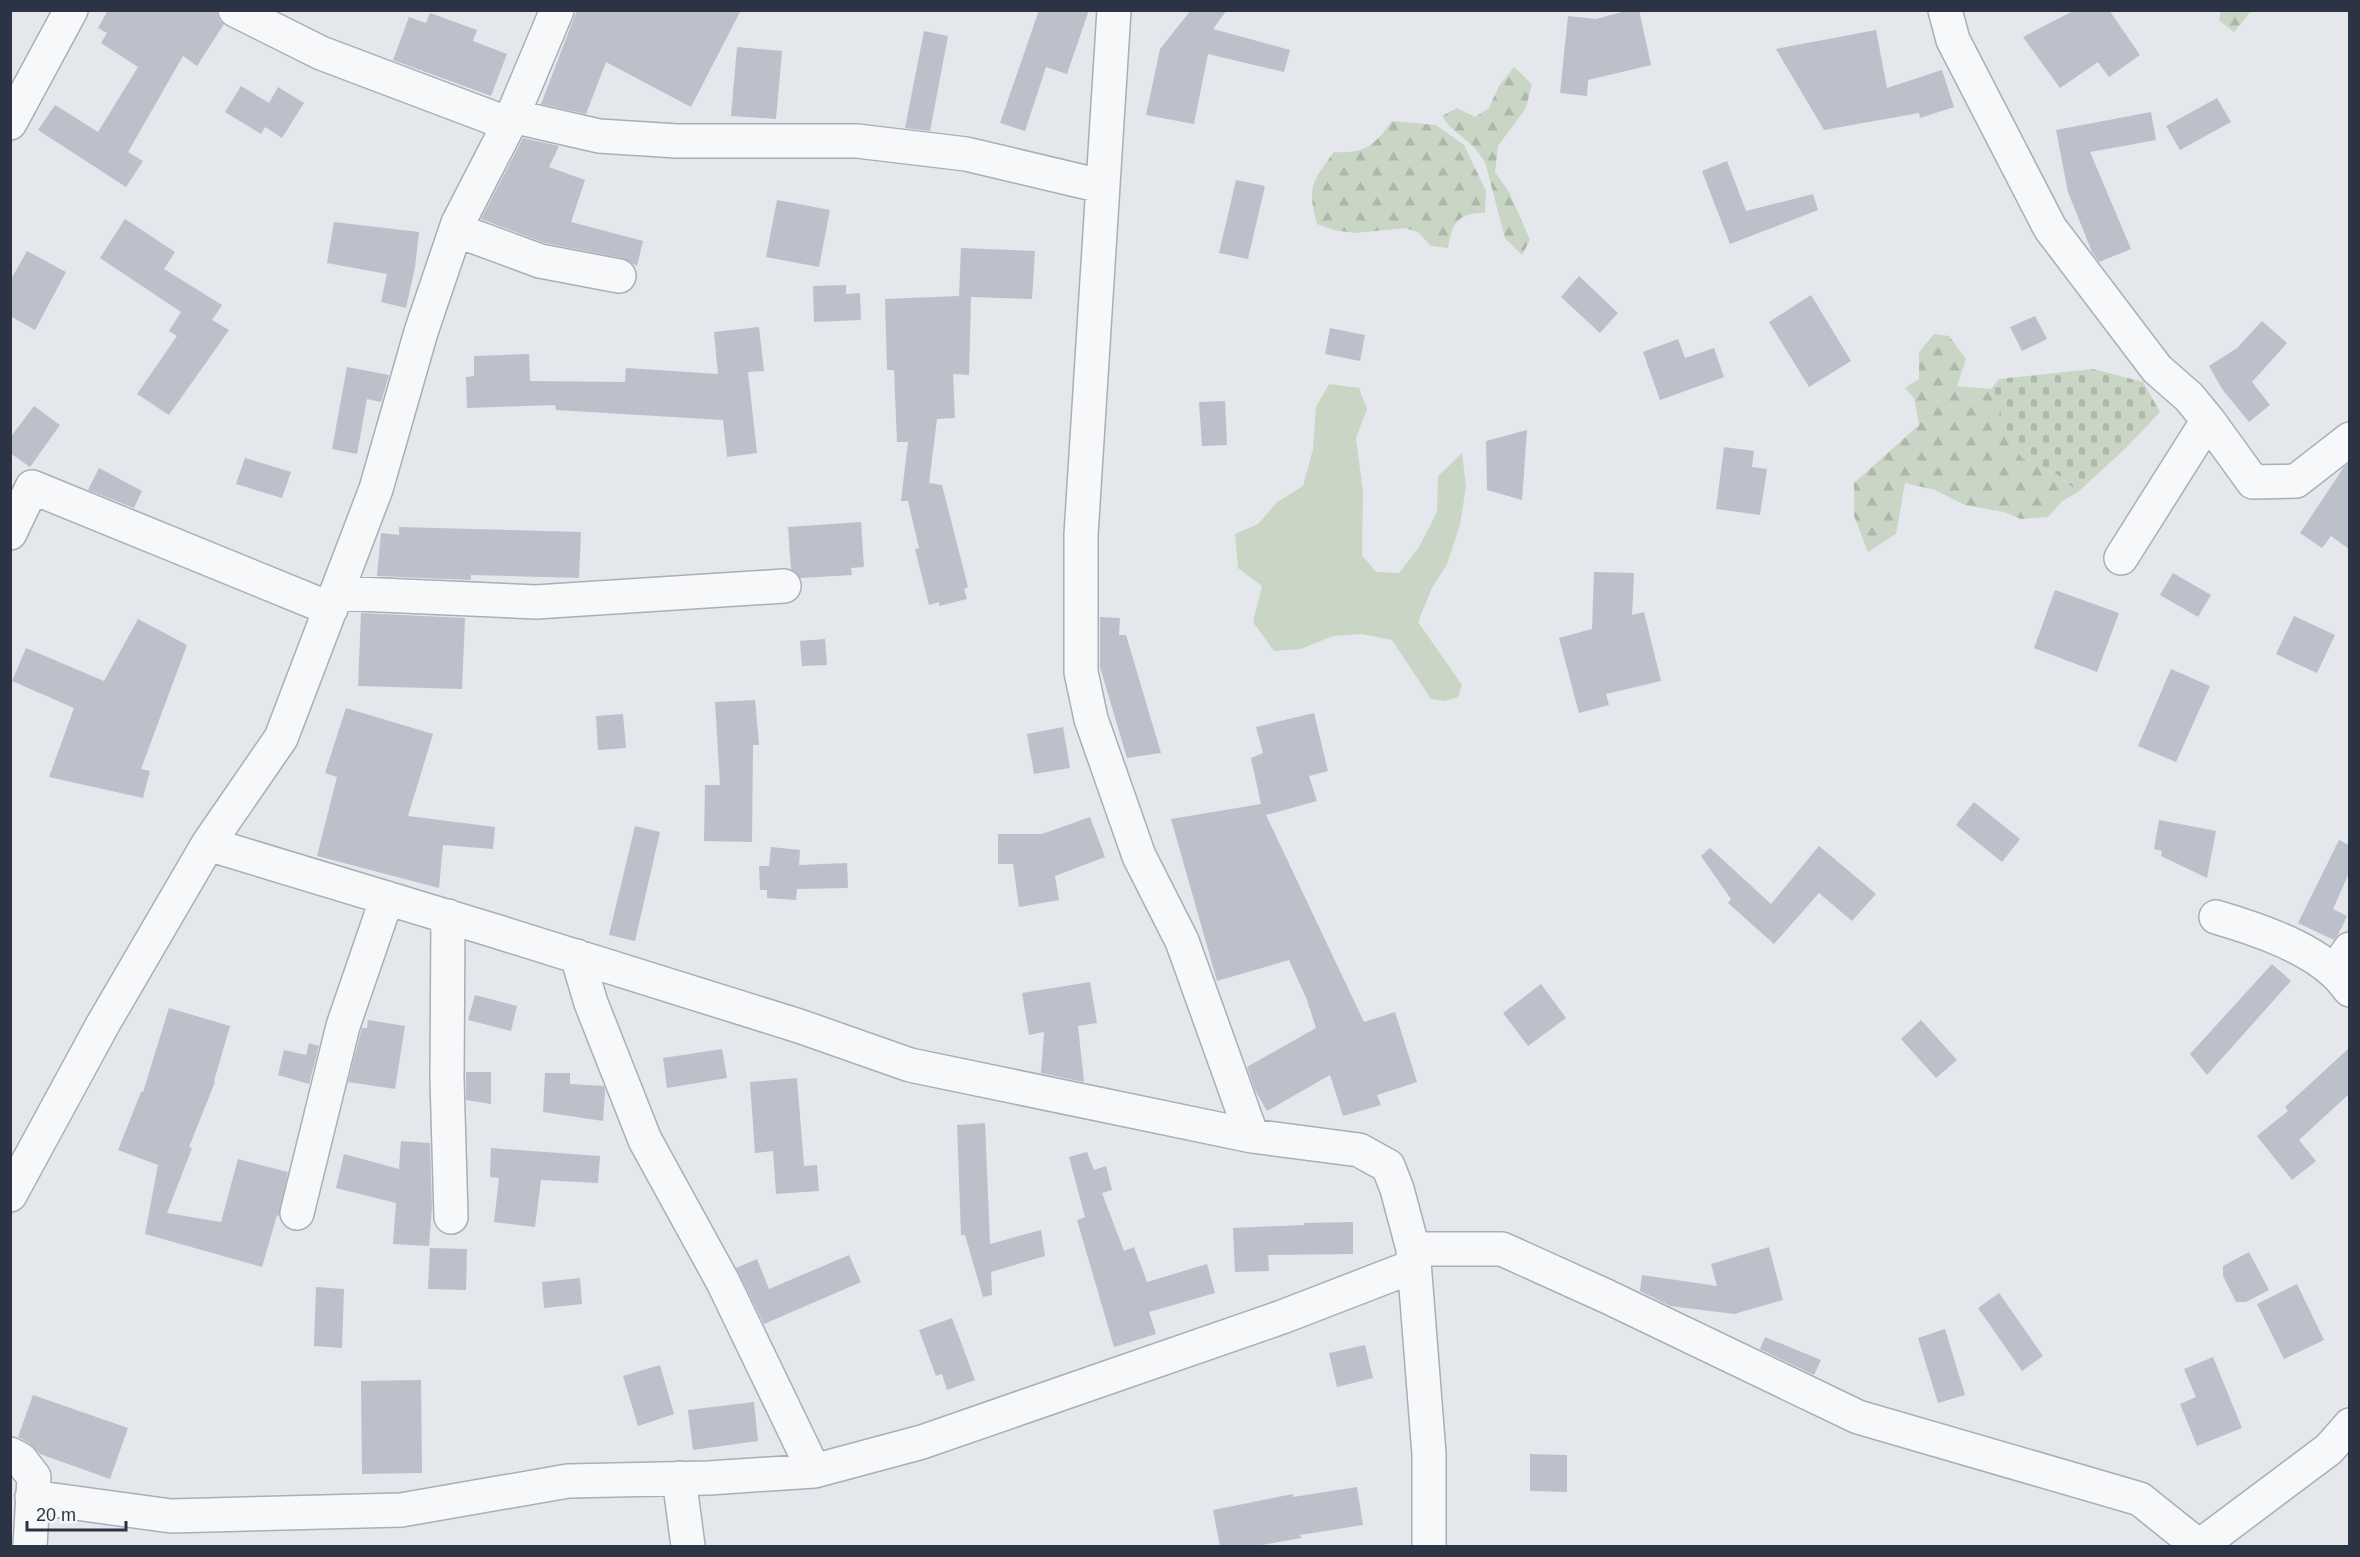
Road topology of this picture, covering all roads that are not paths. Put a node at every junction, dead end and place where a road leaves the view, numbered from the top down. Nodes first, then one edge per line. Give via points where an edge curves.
1 (71, 10) edge
2 (235, 10) edge
3 (557, 10) edge
4 (1114, 10) edge
5 (1945, 10) edge
6 (511, 120) junction
7 (10, 123) edge
8 (1101, 186) junction
9 (456, 230) junction
10 (619, 276) dead end
11 (2208, 420) junction
12 (2349, 439) edge
13 (10, 533) edge
14 (2121, 558) dead end
15 (784, 586) dead end
16 (333, 601) junction
17 (208, 844) junction
18 (387, 898) junction
19 (448, 916) junction
20 (2216, 917) dead end
21 (577, 956) junction
22 (2344, 970) edge
23 (1252, 1136) junction
24 (10, 1195) edge
25 (297, 1213) dead end
26 (451, 1217) dead end
27 (1413, 1257) junction
28 (2349, 1425) edge
29 (10, 1454) edge
30 (814, 1471) junction
31 (679, 1478) junction
32 (32, 1497) junction
33 (2211, 1543) edge
34 (30, 1546) edge
35 (688, 1546) edge
36 (1429, 1546) edge

1 - 7 street
2 - 6 street via 321,54
3 - 6 street
4 - 8 street
5 - 11 street via 1953,40 2050,228 2157,369
6 - 8 street via 599,136 677,141 856,141 966,154
6 - 9 street
8 - 23 street via 1081,535 1081,672 1091,719 1140,856 1182,941
9 - 10 street via 540,261
9 - 16 street via 421,332 376,489
11 - 12 street via 2253,482 2296,481
11 - 14 street
13 - 16 street via 32,487
15 - 16 street via 536,602
16 - 17 street via 281,738
17 - 18 street
17 - 24 street via 103,1024
18 - 19 street
18 - 25 street via 343,1026
19 - 21 street
19 - 26 street
20 - 22 street via 2241,924
21 - 23 street via 910,1065
21 - 30 street via 591,1003 645,1140 723,1282
23 - 27 street via 1359,1150 1388,1166
27 - 30 street via 1282,1317 922,1442
27 - 33 street via 1502,1249 1858,1417 2140,1499 2196,1544
27 - 36 street via 1429,1454
28 - 33 street via 2329,1449
29 - 32 street via 20,1459 34,1477
30 - 31 street
31 - 32 street via 568,1481 401,1510 171,1516
31 - 35 street
32 - 34 street

